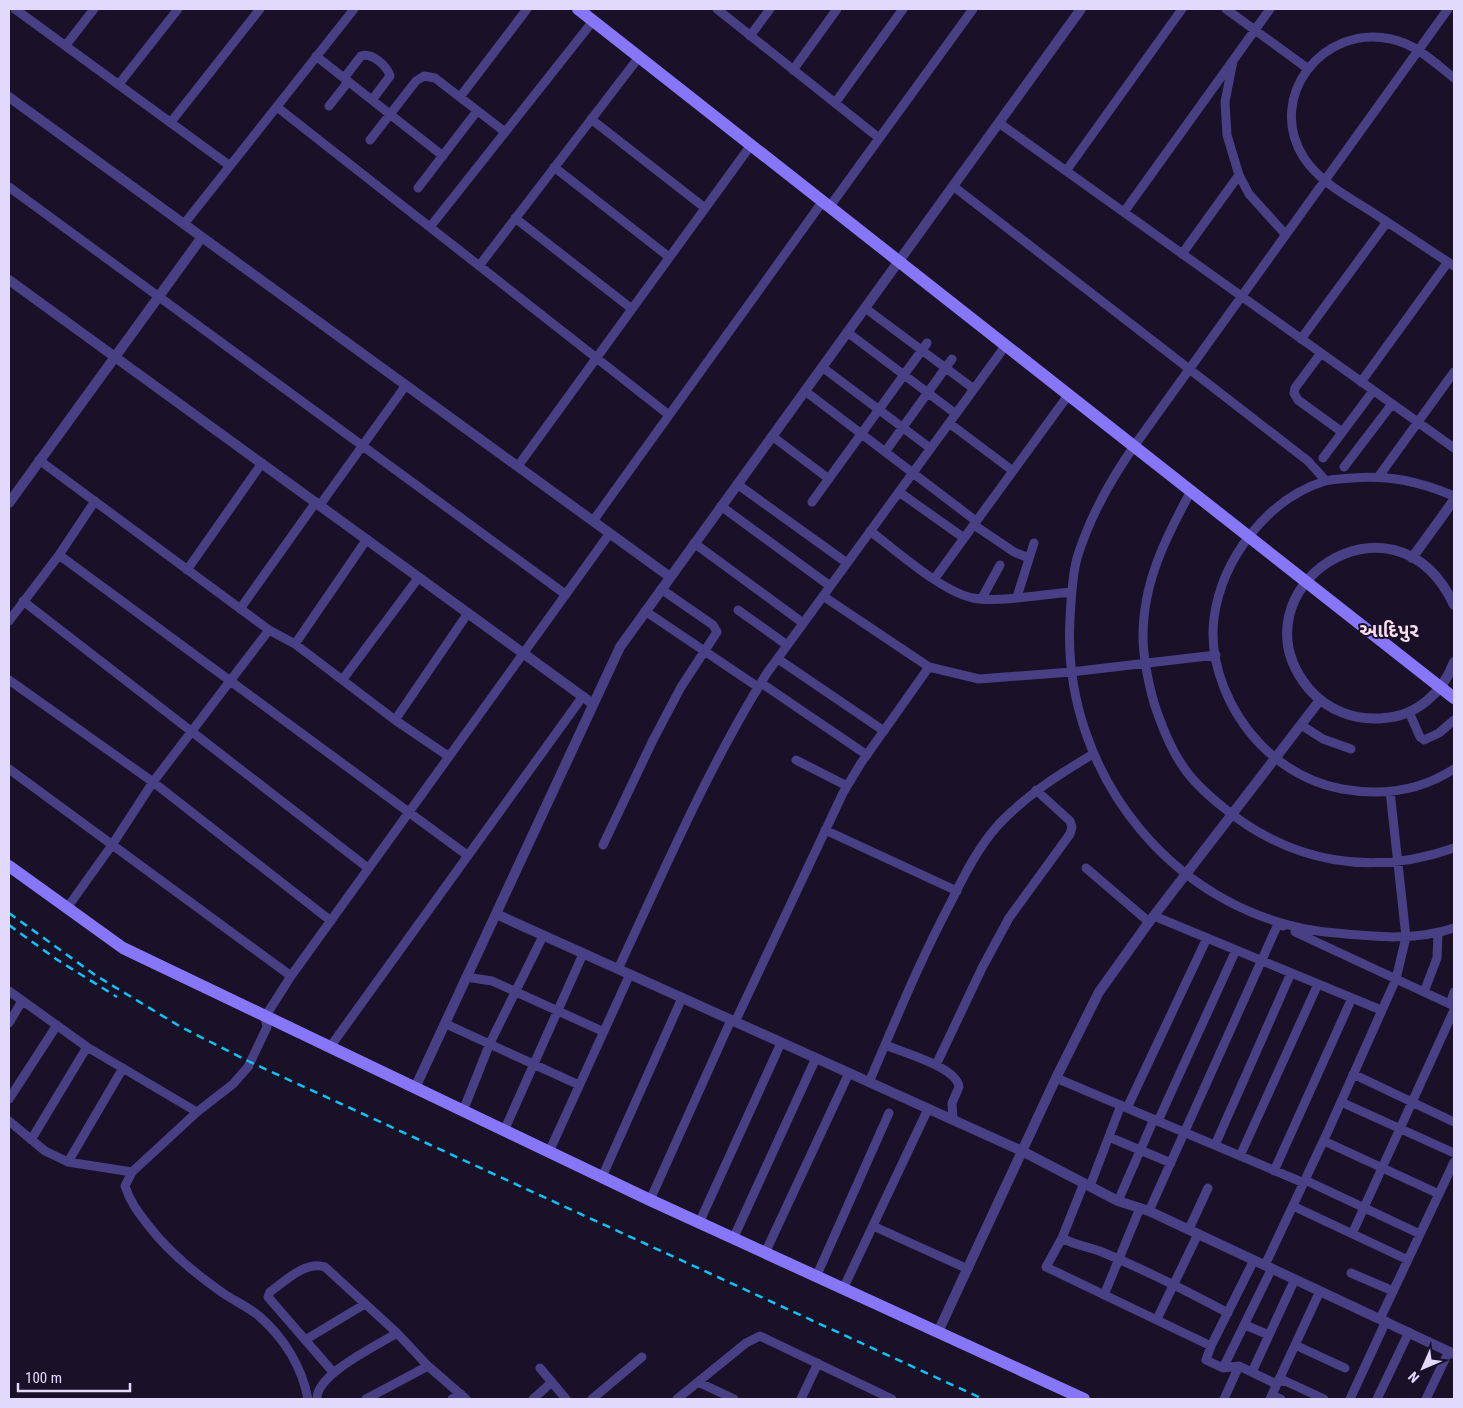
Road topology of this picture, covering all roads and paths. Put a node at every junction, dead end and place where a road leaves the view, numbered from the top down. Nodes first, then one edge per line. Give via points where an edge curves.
1 (15, 9) edge
2 (94, 9) edge
3 (178, 9) edge
4 (260, 9) edge
5 (354, 9) edge
6 (527, 9) edge
7 (578, 9) edge
8 (587, 9) edge
9 (716, 9) edge
10 (770, 9) edge
11 (836, 9) edge
12 (903, 9) edge
13 (974, 9) edge
14 (1081, 9) edge
15 (1182, 9) edge
16 (1226, 9) edge
17 (1270, 9) edge
18 (1448, 9) edge
19 (593, 21) junction
20 (1254, 30) junction
21 (750, 36) junction
22 (66, 45) junction
23 (1419, 50) junction
24 (316, 56) junction
25 (639, 57) junction
26 (1234, 58) junction
27 (1307, 68) junction
28 (793, 70) junction
29 (1454, 78) edge
30 (346, 80) junction
31 (119, 84) junction
32 (9, 97) edge
33 (460, 97) junction
34 (372, 100) junction
35 (835, 103) junction
36 (330, 106) dead end
37 (277, 107) junction
38 (477, 111) junction
39 (390, 114) junction
40 (591, 119) junction
41 (171, 122) junction
42 (999, 122) junction
43 (505, 132) junction
44 (879, 138) junction
45 (370, 140) dead end
46 (751, 145) junction
47 (442, 156) junction
48 (230, 166) junction
49 (554, 167) junction
50 (1066, 171) junction
51 (1239, 175) junction
52 (1324, 182) junction
53 (953, 186) junction
54 (9, 187) edge
55 (418, 188) dead end
56 (828, 202) junction
57 (705, 208) junction
58 (1124, 212) junction
59 (515, 218) junction
60 (1386, 222) junction
61 (184, 224) junction
62 (430, 227) junction
63 (1286, 235) junction
64 (202, 237) junction
65 (1182, 254) junction
66 (669, 257) junction
67 (900, 259) junction
68 (1451, 264) edge
69 (479, 266) junction
70 (9, 280) edge
71 (1242, 296) junction
72 (158, 298) junction
73 (865, 308) junction
74 (632, 309) junction
75 (847, 332) junction
76 (1301, 339) junction
77 (1006, 345) junction
78 (925, 346) junction
79 (1321, 353) junction
80 (115, 357) junction
81 (596, 358) junction
82 (952, 359) dead end
83 (822, 366) junction
84 (946, 368) junction
85 (1189, 370) junction
86 (1454, 372) edge
87 (904, 375) junction
88 (1362, 382) junction
89 (406, 385) junction
90 (974, 389) junction
91 (1373, 390) junction
92 (805, 391) junction
93 (928, 393) junction
94 (1069, 394) junction
95 (1392, 404) junction
96 (879, 410) junction
97 (956, 414) junction
98 (669, 415) junction
99 (1418, 422) junction
100 (949, 423) junction
101 (903, 427) junction
102 (1342, 432) junction
103 (862, 434) junction
104 (772, 436) junction
105 (1136, 444) junction
106 (362, 446) junction
107 (930, 448) junction
108 (1454, 448) edge
109 (885, 452) junction
110 (1323, 458) dead end
111 (39, 460) junction
112 (262, 463) junction
113 (518, 466) junction
114 (1344, 468) dead end
115 (1013, 471) junction
116 (913, 473) junction
117 (1378, 476) junction
118 (829, 479) junction
119 (1326, 481) junction
120 (737, 484) junction
121 (1191, 491) junction
122 (899, 492) junction
123 (1454, 496) edge
124 (1454, 500) edge
125 (95, 501) junction
126 (9, 502) edge
127 (812, 502) dead end
128 (318, 504) junction
129 (721, 506) junction
130 (593, 521) junction
131 (975, 523) junction
132 (870, 530) junction
133 (610, 533) junction
134 (1251, 534) junction
135 (964, 538) junction
136 (366, 539) junction
137 (694, 543) junction
138 (1034, 543) dead end
139 (58, 555) junction
140 (1030, 558) junction
141 (1412, 558) junction
142 (847, 563) junction
143 (1000, 565) dead end
144 (187, 570) junction
145 (419, 577) junction
146 (670, 577) junction
147 (935, 578) junction
148 (1307, 579) junction
149 (830, 586) junction
150 (661, 589) junction
151 (1072, 592) junction
152 (565, 594) junction
153 (823, 596) junction
154 (1017, 597) junction
155 (982, 598) junction
156 (23, 601) junction
157 (1454, 605) edge
158 (240, 609) junction
159 (738, 610) dead end
160 (645, 611) junction
161 (468, 613) junction
162 (9, 621) edge
163 (803, 623) junction
164 (269, 630) junction
165 (295, 644) junction
166 (787, 645) junction
167 (704, 650) junction
168 (523, 653) junction
169 (1216, 655) junction
170 (778, 658) junction
171 (1454, 662) edge
172 (1145, 664) junction
173 (930, 667) junction
174 (1071, 672) junction
175 (342, 679) junction
176 (9, 680) edge
177 (231, 681) junction
178 (760, 685) junction
179 (1446, 687) edge
180 (582, 696) junction
181 (1454, 698) edge
182 (1320, 700) junction
183 (593, 704) junction
184 (1409, 712) junction
185 (395, 720) junction
186 (1454, 720) edge
187 (1301, 726) junction
188 (884, 731) junction
189 (190, 732) junction
190 (1351, 749) dead end
191 (1094, 754) junction
192 (867, 755) junction
193 (448, 756) junction
194 (1275, 759) junction
195 (796, 760) dead end
196 (9, 769) edge
197 (1454, 769) edge
198 (153, 782) junction
199 (847, 786) junction
200 (1036, 790) junction
201 (1390, 792) junction
202 (408, 811) junction
203 (1232, 814) junction
204 (825, 830) junction
205 (112, 845) junction
206 (603, 845) dead end
207 (1454, 848) edge
208 (467, 855) junction
209 (1398, 862) junction
210 (9, 866) edge
211 (368, 868) junction
212 (1086, 868) dead end
213 (1186, 874) junction
214 (956, 890) junction
215 (67, 908) junction
216 (496, 914) junction
217 (1151, 919) junction
218 (331, 921) junction
219 (1278, 924) junction
220 (1454, 928) edge
221 (1438, 932) junction
222 (544, 936) junction
223 (1406, 937) junction
224 (1208, 938) junction
225 (1236, 950) junction
226 (583, 954) junction
227 (1263, 961) junction
228 (618, 969) junction
229 (1291, 973) junction
230 (630, 974) junction
231 (291, 976) junction
232 (466, 977) junction
233 (1396, 979) junction
234 (1318, 984) junction
235 (9, 991) edge
236 (517, 992) junction
237 (1424, 992) junction
238 (1454, 992) edge
239 (682, 998) junction
240 (1352, 998) junction
241 (22, 1001) junction
242 (1453, 1007) edge
243 (1381, 1010) junction
244 (557, 1012) junction
245 (265, 1017) junction
246 (733, 1021) junction
247 (9, 1024) edge
248 (446, 1024) junction
249 (57, 1025) junction
250 (602, 1031) junction
251 (781, 1042) junction
252 (490, 1043) junction
253 (885, 1045) junction
254 (87, 1047) junction
255 (330, 1047) junction
256 (816, 1058) junction
257 (532, 1064) junction
258 (936, 1065) junction
259 (123, 1068) junction
260 (849, 1073) junction
261 (1353, 1074) junction
262 (1056, 1078) junction
263 (869, 1082) junction
264 (579, 1085) junction
265 (414, 1088) junction
266 (9, 1099) edge
267 (1341, 1102) junction
268 (1412, 1102) junction
269 (1124, 1106) junction
270 (928, 1109) junction
271 (463, 1111) junction
272 (197, 1112) junction
273 (889, 1113) dead end
274 (953, 1120) junction
275 (1156, 1120) junction
276 (9, 1121) edge
277 (1454, 1122) edge
278 (1400, 1128) junction
279 (504, 1130) junction
280 (1184, 1132) junction
281 (1109, 1137) junction
282 (31, 1140) junction
283 (1324, 1141) junction
284 (1215, 1145) junction
285 (1140, 1150) junction
286 (1022, 1151) junction
287 (549, 1152) junction
288 (1454, 1153) edge
289 (1240, 1156) junction
290 (68, 1162) junction
291 (1454, 1162) edge
292 (1171, 1163) junction
293 (1382, 1168) junction
294 (1274, 1171) junction
295 (132, 1172) junction
296 (602, 1177) junction
297 (1305, 1182) junction
298 (1087, 1185) junction
299 (1208, 1188) dead end
300 (1439, 1194) junction
301 (650, 1200) junction
302 (1118, 1201) junction
303 (1293, 1206) junction
304 (1364, 1207) junction
305 (1144, 1210) junction
306 (699, 1223) junction
307 (873, 1226) junction
308 (1194, 1232) junction
309 (1352, 1234) junction
310 (1420, 1234) junction
311 (1062, 1238) junction
312 (733, 1239) junction
313 (765, 1253) junction
314 (1119, 1260) junction
315 (1254, 1260) junction
316 (1408, 1260) junction
317 (1268, 1267) junction
318 (968, 1269) junction
319 (1351, 1273) dead end
320 (816, 1277) junction
321 (1295, 1279) junction
322 (1173, 1284) junction
323 (843, 1289) junction
324 (1320, 1291) junction
325 (1393, 1291) junction
326 (1104, 1295) junction
327 (365, 1304) junction
328 (1228, 1313) junction
329 (1157, 1319) junction
330 (1383, 1320) junction
331 (1245, 1325) junction
332 (938, 1332) junction
333 (1409, 1332) junction
334 (397, 1333) junction
335 (1269, 1335) junction
336 (304, 1340) junction
337 (1295, 1345) junction
338 (1211, 1346) junction
339 (1451, 1352) edge
340 (642, 1357) dead end
341 (818, 1363) junction
342 (428, 1366) junction
343 (1239, 1366) junction
344 (540, 1368) dead end
345 (1223, 1368) junction
346 (1345, 1368) dead end
347 (333, 1372) junction
348 (1252, 1372) junction
349 (552, 1382) junction
350 (698, 1382) junction
351 (1276, 1384) junction
352 (381, 1396) edge
353 (464, 1397) edge
354 (1271, 1397) edge
355 (308, 1399) edge
356 (316, 1399) edge
357 (366, 1399) edge
358 (452, 1399) edge
359 (532, 1399) edge
360 (566, 1399) edge
361 (592, 1399) edge
362 (677, 1399) edge
363 (734, 1399) edge
364 (801, 1399) edge
365 (892, 1399) edge
366 (1084, 1399) edge
367 (1224, 1399) edge
368 (1281, 1399) edge
369 (1324, 1399) edge
370 (1350, 1399) edge
371 (1377, 1399) edge
372 (1426, 1399) edge

1 - 22 street
2 - 22 street
3 - 31 street
4 - 41 street
5 - 24 street
6 - 33 street
7 - 19 main road
8 - 56 main road
9 - 21 street
10 - 21 street
11 - 28 street
12 - 35 street
13 - 44 street
14 - 42 street
15 - 50 street
16 - 20 street
17 - 20 street
18 - 23 street
19 - 25 main road
19 - 43 street
20 - 26 street
20 - 27 street
21 - 28 street
22 - 31 street
23 - 27 street via 1390,38 1355,37 1337,44
23 - 29 street
23 - 52 street
24 - 30 street
24 - 37 street
25 - 40 street
25 - 46 main road
26 - 51 street via 1225,102 1227,136
26 - 58 street
27 - 52 street via 1294,99 1292,122 1303,156
28 - 35 street
30 - 34 street
30 - 34 street via 361,56 373,57 390,76
30 - 36 street
31 - 41 street
32 - 61 street
33 - 38 street
33 - 39 street via 435,78 424,76 416,81
34 - 39 street
35 - 44 street
37 - 48 street
37 - 62 street
38 - 43 street
38 - 47 street
39 - 45 street
39 - 47 street
40 - 49 street
40 - 57 street
41 - 48 street
42 - 50 street
42 - 53 street
43 - 62 street
44 - 56 street
46 - 56 main road
46 - 57 street
47 - 55 street
48 - 61 street
49 - 59 street
49 - 66 street
50 - 58 street
51 - 63 street via 1249,194
51 - 65 street
52 - 60 street
52 - 63 street
53 - 67 street
53 - 85 street
54 - 72 street
56 - 67 main road
56 - 98 street
57 - 66 street
58 - 65 street
59 - 69 street
59 - 74 street
60 - 68 street
60 - 76 street
61 - 64 street
62 - 69 street
63 - 71 street
64 - 72 street
64 - 89 street
65 - 71 street
66 - 74 street
67 - 73 street
67 - 77 main road
67 - 105 main road
68 - 88 street
69 - 81 street
70 - 80 street
71 - 76 street
71 - 85 street
72 - 80 street
72 - 106 street
73 - 75 street
73 - 78 street
74 - 81 street
75 - 83 street
75 - 87 street
76 - 79 street
77 - 90 street
77 - 94 main road
78 - 84 street
78 - 87 street
79 - 88 street
79 - 102 street via 1294,393 1298,400
80 - 111 street
80 - 112 street
81 - 98 street
81 - 113 street
82 - 84 street
83 - 92 street
83 - 96 street
84 - 90 street
84 - 93 street
85 - 105 street
85 - 119 street via 1308,461
86 - 99 street
87 - 93 street
87 - 96 street
88 - 91 street
89 - 106 street
89 - 113 street
90 - 97 street
91 - 95 street
91 - 102 street
92 - 103 street
92 - 104 street
93 - 97 street
93 - 101 street
94 - 105 main road
94 - 115 street
95 - 99 street
95 - 114 street
96 - 101 street
96 - 103 street
97 - 100 street
98 - 130 street
99 - 108 street
99 - 117 street
100 - 107 street
100 - 115 street
101 - 107 street
101 - 109 street
102 - 110 street
103 - 109 street
103 - 118 street
104 - 118 street
104 - 120 street
105 - 121 main road
105 - 134 main road
105 - 151 street via 1095,511 1077,559
106 - 128 street
106 - 152 street
107 - 116 street
109 - 116 street
111 - 125 street
111 - 126 street
112 - 128 street
112 - 144 street
113 - 130 street
115 - 131 street
116 - 122 street
116 - 131 street
117 - 119 street
117 - 123 street via 1405,480
118 - 127 street
119 - 134 street via 1294,496 1272,512
120 - 129 street
120 - 142 street
121 - 134 main road
121 - 172 street via 1154,565 1145,602
122 - 132 street
122 - 135 street
124 - 141 street
125 - 139 street
125 - 144 street
128 - 136 street
128 - 158 street
129 - 137 street
129 - 149 street
130 - 133 street
131 - 135 street
131 - 140 street via 1014,552
132 - 142 street
132 - 147 street
133 - 146 street
133 - 152 street
134 - 148 main road
134 - 169 street via 1222,587 1214,619
135 - 147 street
136 - 145 street
136 - 165 street
137 - 146 street
137 - 163 street
138 - 140 street
139 - 156 street
139 - 177 street
140 - 154 street
141 - 148 street via 1394,550 1356,550 1325,562
141 - 157 street via 1436,574
142 - 149 street
143 - 155 street
144 - 158 street
145 - 161 street
145 - 175 street
146 - 150 street
147 - 155 street via 954,591
148 - 179 main road
148 - 182 street via 1294,602 1289,620 1290,650 1302,680
149 - 153 street
150 - 160 street
150 - 167 street via 716,629
151 - 154 street
151 - 174 street via 1068,646
152 - 168 street
153 - 163 street
153 - 173 street
154 - 155 street
156 - 162 street
156 - 189 street
158 - 164 street
159 - 166 street
160 - 167 street
160 - 183 street via 620,646
161 - 168 street
161 - 185 street
163 - 166 street
164 - 165 street
164 - 177 street
165 - 175 street
166 - 170 street
167 - 178 street
167 - 206 street via 653,740
168 - 180 street
168 - 193 street
169 - 172 street
169 - 194 street via 1230,705 1250,733
170 - 178 street
170 - 188 street
171 - 179 street
172 - 174 street
172 - 203 street via 1162,726 1182,766
173 - 174 street via 979,679
173 - 188 street
174 - 191 street via 1086,738
175 - 185 street
176 - 198 street
177 - 189 street
177 - 202 street
178 - 192 street
178 - 228 street via 710,772
179 - 181 main road
179 - 184 street
180 - 183 street
180 - 208 street
182 - 184 street via 1354,717 1388,718
182 - 187 street
183 - 216 street
184 - 186 street via 1424,740
185 - 193 street
187 - 190 street via 1323,739
187 - 194 street
188 - 192 street
189 - 198 street
189 - 211 street
191 - 200 street
191 - 213 street via 1130,819
192 - 199 street
193 - 202 street
194 - 201 street via 1322,785 1366,793
194 - 203 street
195 - 199 street
196 - 205 street
197 - 201 street via 1421,784
198 - 205 street
198 - 218 street
199 - 204 street
200 - 214 street via 999,825
200 - 258 street via 1070,820 1070,834 1009,918
201 - 209 street
202 - 208 street
202 - 211 street
203 - 209 street via 1272,841 1312,856 1348,862
203 - 213 street
204 - 214 street
204 - 246 street
205 - 215 street
205 - 231 street
207 - 209 street via 1426,858
208 - 255 street
209 - 223 street
210 - 215 main road
211 - 218 street
212 - 217 street
213 - 217 street
213 - 219 street via 1240,908
214 - 253 street
215 - 245 main road via 124,948
216 - 222 street
216 - 232 street
217 - 224 street
217 - 262 street via 1099,992
218 - 231 street
219 - 223 street via 1308,931
219 - 227 street
219 - 233 street
220 - 221 street
221 - 223 street
221 - 237 street via 1438,958
222 - 226 street
222 - 236 street
223 - 233 street
224 - 225 street
224 - 269 street
225 - 227 street
225 - 275 street
226 - 228 street
226 - 244 street
227 - 229 street
227 - 280 street
228 - 230 street
229 - 234 street
229 - 284 street
230 - 239 street
230 - 250 street
231 - 245 street
232 - 236 street via 492,981
232 - 248 street
233 - 237 street
233 - 243 street
234 - 240 street
234 - 289 street
235 - 241 street
236 - 244 street
236 - 252 street
237 - 242 street
238 - 242 street
239 - 246 street
239 - 296 street
240 - 243 street
240 - 294 street
241 - 247 street
241 - 249 street
242 - 268 street
243 - 261 street
244 - 250 street
244 - 257 street
245 - 255 main road
245 - 272 street via 267,1027 248,1067 233,1084
246 - 251 street
246 - 301 street
248 - 252 street
248 - 265 street
249 - 254 street
249 - 266 street
250 - 264 street
251 - 256 street
251 - 306 street
252 - 257 street
252 - 271 street
253 - 258 street
253 - 263 street
254 - 259 street
254 - 282 street
255 - 265 main road
256 - 260 street
256 - 312 street
257 - 264 street
257 - 279 street
258 - 274 street via 952,1074 959,1083 952,1103
259 - 272 street
259 - 290 street
260 - 263 street
260 - 313 street
261 - 267 street
261 - 268 street
262 - 269 street
262 - 286 street
263 - 270 street
264 - 287 street
265 - 271 main road
267 - 278 street
267 - 283 street
268 - 277 street
268 - 278 street
269 - 275 street
269 - 281 street
270 - 274 street
270 - 307 street
271 - 279 main road
272 - 295 street
273 - 320 street
274 - 286 street
275 - 280 street
275 - 285 street
276 - 282 street
278 - 288 street
278 - 293 street
279 - 287 main road
280 - 284 street
280 - 292 street
281 - 285 street
281 - 298 street
282 - 290 street
283 - 293 street
283 - 297 street
284 - 289 street
285 - 292 street
285 - 302 street
286 - 298 street
286 - 318 street
287 - 296 main road
289 - 294 street
290 - 295 street
291 - 300 street
292 - 305 street
293 - 300 street
293 - 304 street
294 - 297 street
295 - 355 street via 125,1186 130,1202 171,1252 269,1327 295,1359
296 - 301 main road
297 - 303 street
297 - 304 street
298 - 302 street
298 - 311 street
299 - 308 street
300 - 310 street
301 - 306 main road
302 - 305 street
303 - 309 street
303 - 317 street
304 - 309 street
304 - 310 street
305 - 308 street
305 - 314 street
306 - 312 main road
307 - 318 street
307 - 323 street
308 - 315 street
308 - 322 street
309 - 316 street
310 - 316 street
311 - 314 street
311 - 326 street via 1046,1268
312 - 313 main road
313 - 320 main road
314 - 322 street
314 - 326 street
315 - 317 street
315 - 328 street
316 - 325 street
317 - 321 street
317 - 331 street
318 - 332 street
319 - 325 street
320 - 323 main road
321 - 324 street
321 - 335 street
322 - 328 street
322 - 329 street
323 - 332 main road
324 - 330 street
324 - 337 street
325 - 330 street
326 - 329 street
327 - 334 street
327 - 336 street
327 - 336 street via 324,1267 314,1266 299,1272 270,1292 268,1297
328 - 338 street
329 - 338 street
330 - 333 street
330 - 370 street
331 - 335 street
331 - 345 street
332 - 366 main road
333 - 339 street
333 - 371 street
334 - 342 street
334 - 347 street
335 - 348 street
336 - 347 street
337 - 346 street
337 - 351 street
338 - 345 street via 1206,1360
339 - 372 street
340 - 361 street
341 - 350 street via 760,1336 746,1343
341 - 364 street
341 - 365 street
342 - 352 street
342 - 353 street
343 - 345 street
343 - 348 street
343 - 367 street
344 - 349 street
347 - 356 street via 319,1389
348 - 351 street
349 - 359 street
349 - 360 street
350 - 362 street
350 - 363 street
351 - 354 street
351 - 369 street via 1284,1380
352 - 357 street
353 - 358 street
354 - 368 street

